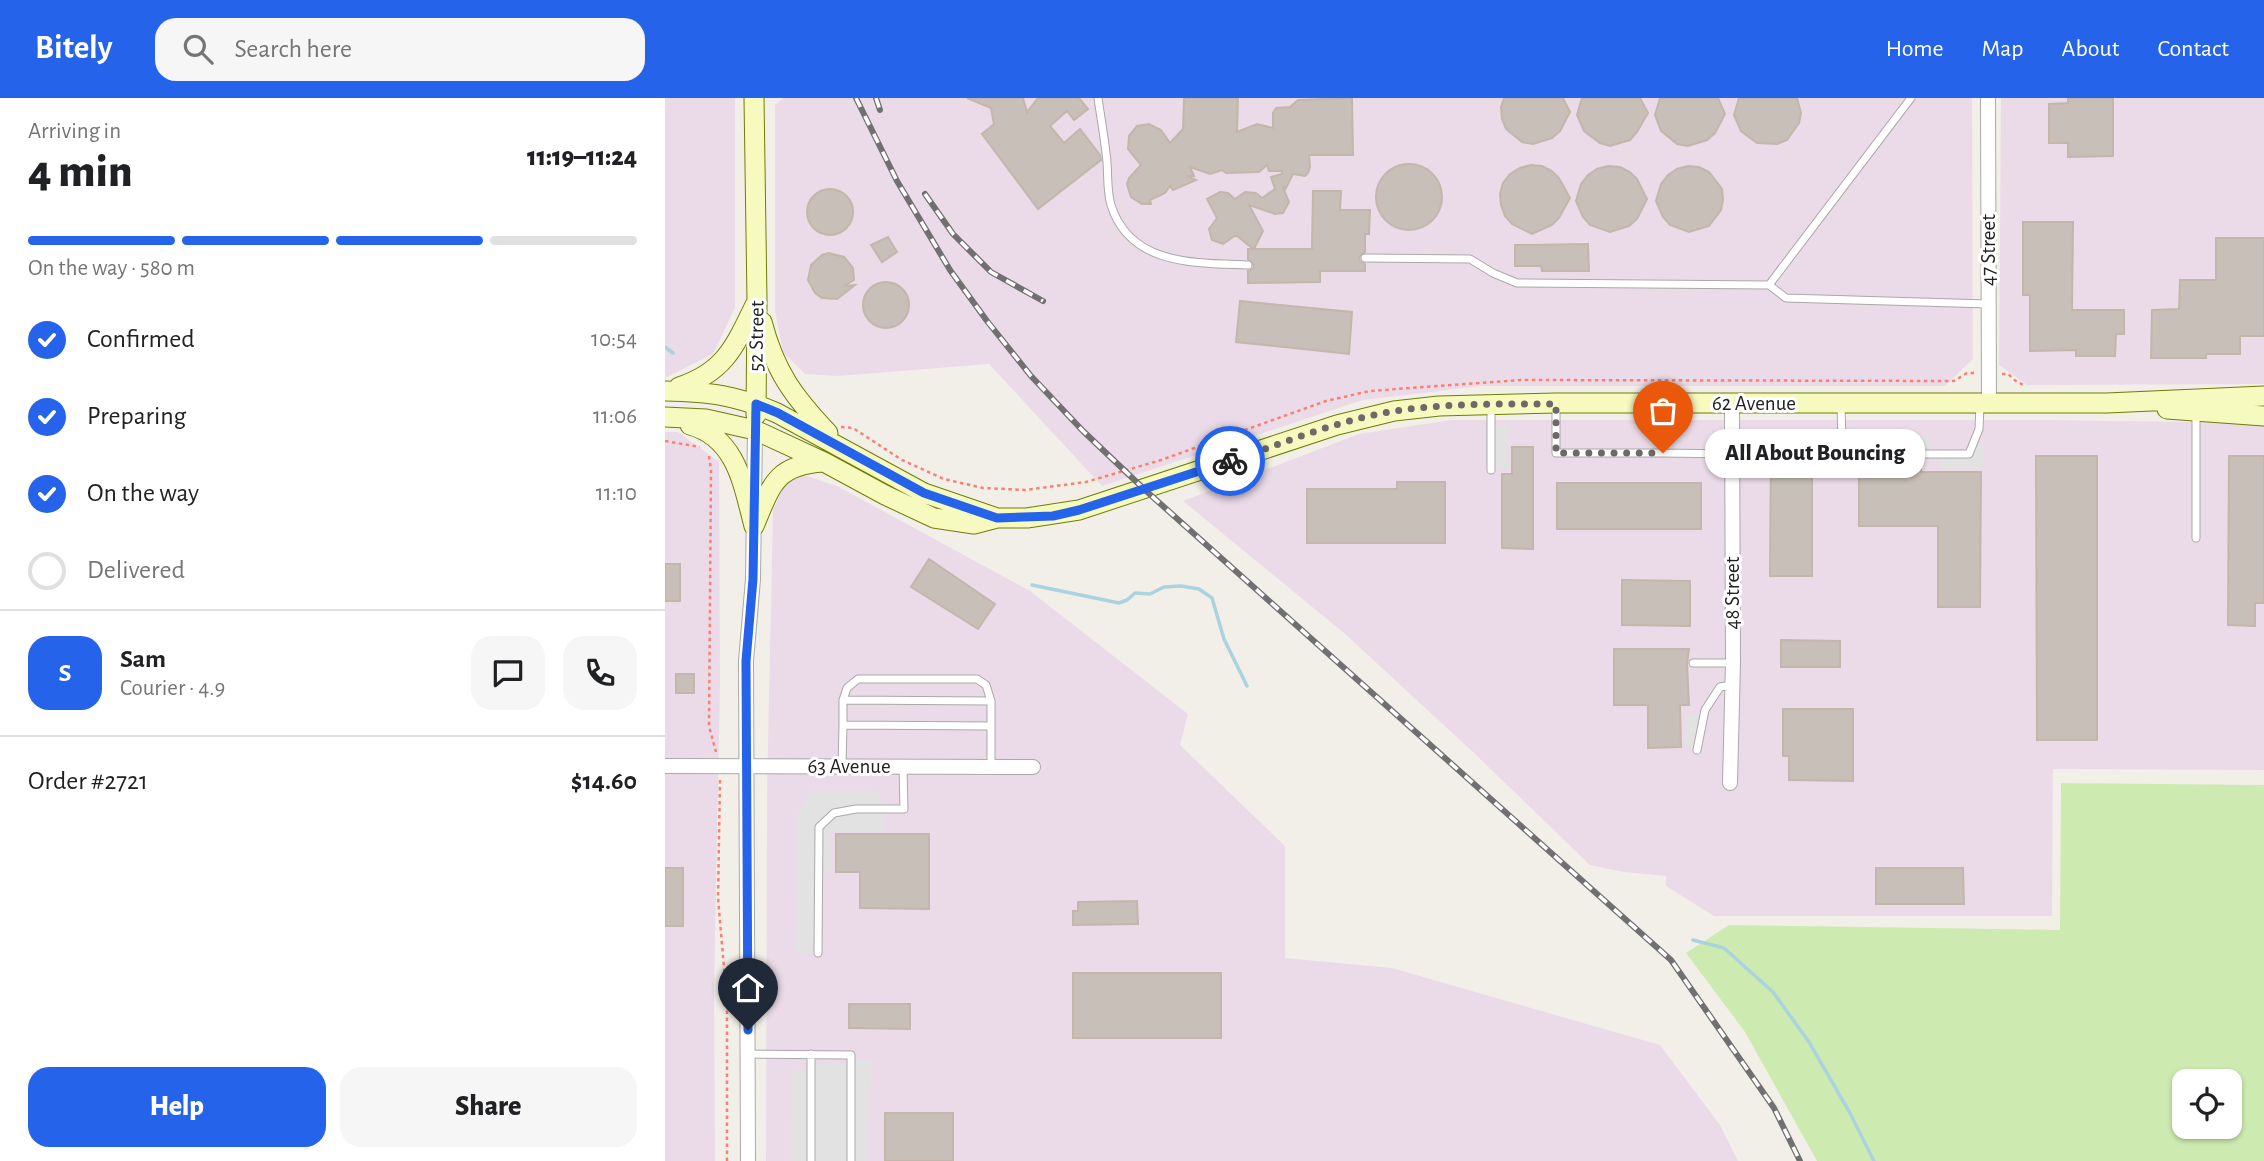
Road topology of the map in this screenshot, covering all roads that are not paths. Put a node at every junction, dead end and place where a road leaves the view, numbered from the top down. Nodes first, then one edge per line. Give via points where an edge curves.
1 (754, 98) edge
2 (1098, 98) edge
3 (1911, 98) edge
4 (1988, 98) edge
5 (1365, 258) dead end
6 (1248, 265) dead end
7 (1769, 285) junction
8 (757, 301) junction
9 (1988, 303) junction
10 (665, 390) edge
11 (2264, 396) edge
12 (1984, 402) junction
13 (1663, 403) junction
14 (1841, 403) junction
15 (756, 404) junction
16 (1491, 404) junction
17 (1556, 404) junction
18 (1732, 404) junction
19 (2196, 406) junction
20 (2264, 416) edge
21 (665, 417) edge
22 (755, 430) junction
23 (840, 446) junction
24 (1663, 453) junction
25 (1732, 454) junction
26 (824, 462) junction
27 (1491, 470) dead end
28 (997, 518) junction
29 (754, 526) junction
30 (2196, 538) dead end
31 (1693, 663) dead end
32 (1733, 663) junction
33 (1732, 685) junction
34 (843, 700) junction
35 (991, 701) junction
36 (843, 725) junction
37 (991, 726) junction
38 (1697, 750) dead end
39 (665, 766) edge
40 (746, 766) junction
41 (842, 766) junction
42 (903, 767) junction
43 (991, 767) junction
44 (1034, 767) dead end
45 (1730, 783) dead end
46 (818, 953) dead end
47 (748, 1054) junction
48 (811, 1054) junction
49 (748, 1161) edge
50 (811, 1161) edge
51 (851, 1161) edge

1 - 8 main road, 52 Street
2 - 6 lane via 1111,205 1128,237 1147,250 1186,262
3 - 7 lane
4 - 9 street, 47 Street
5 - 7 lane via 1471,259 1517,283
7 - 9 lane via 1786,298
8 - 10 main road via 722,363 697,381
8 - 15 main road, 52 Street
8 - 23 main road via 782,379
9 - 12 street, 47 Street
10 - 15 main road, 62 Avenue via 713,393
11 - 19 main road, 62 Avenue
12 - 14 main road, 62 Avenue
12 - 14 lane via 1969,454 1855,454 1842,446
12 - 19 main road, 62 Avenue
13 - 17 main road, 62 Avenue
13 - 18 main road, 62 Avenue
13 - 24 lane
14 - 18 main road, 62 Avenue
15 - 22 main road, 52 Street
15 - 23 main road, 62 Avenue
16 - 17 main road, 62 Avenue
16 - 27 lane
16 - 28 main road, 62 Avenue via 1363,418 1079,510
17 - 24 lane via 1556,453
18 - 25 street, 48 Street
19 - 20 main road, 62 Avenue
19 - 30 lane
21 - 22 main road, 62 Avenue via 706,419
21 - 29 main road via 708,431 724,445 740,472
22 - 26 main road, 62 Avenue
22 - 29 street, 52 Street
23 - 28 main road, 62 Avenue via 924,493
24 - 25 lane
25 - 32 street, 48 Street
26 - 28 main road, 62 Avenue via 935,517 974,524
26 - 29 main road via 802,463 779,477
29 - 40 street, 52 Street
31 - 32 lane
32 - 33 street, 48 Street
33 - 38 lane via 1720,687 1705,710
33 - 45 street, 48 Street
34 - 35 lane
34 - 35 lane via 847,688 858,679 977,679 986,685
34 - 36 lane
35 - 37 lane
36 - 37 lane
36 - 41 lane
37 - 43 lane
39 - 40 street, 63 Avenue
40 - 41 street, 63 Avenue
40 - 47 street, 52 Street
41 - 42 street, 63 Avenue
42 - 43 street, 63 Avenue
42 - 46 lane via 904,809 834,813 819,827
43 - 44 street, 63 Avenue
47 - 48 lane
47 - 49 street, 52 Street
48 - 50 lane
48 - 51 lane via 851,1055

